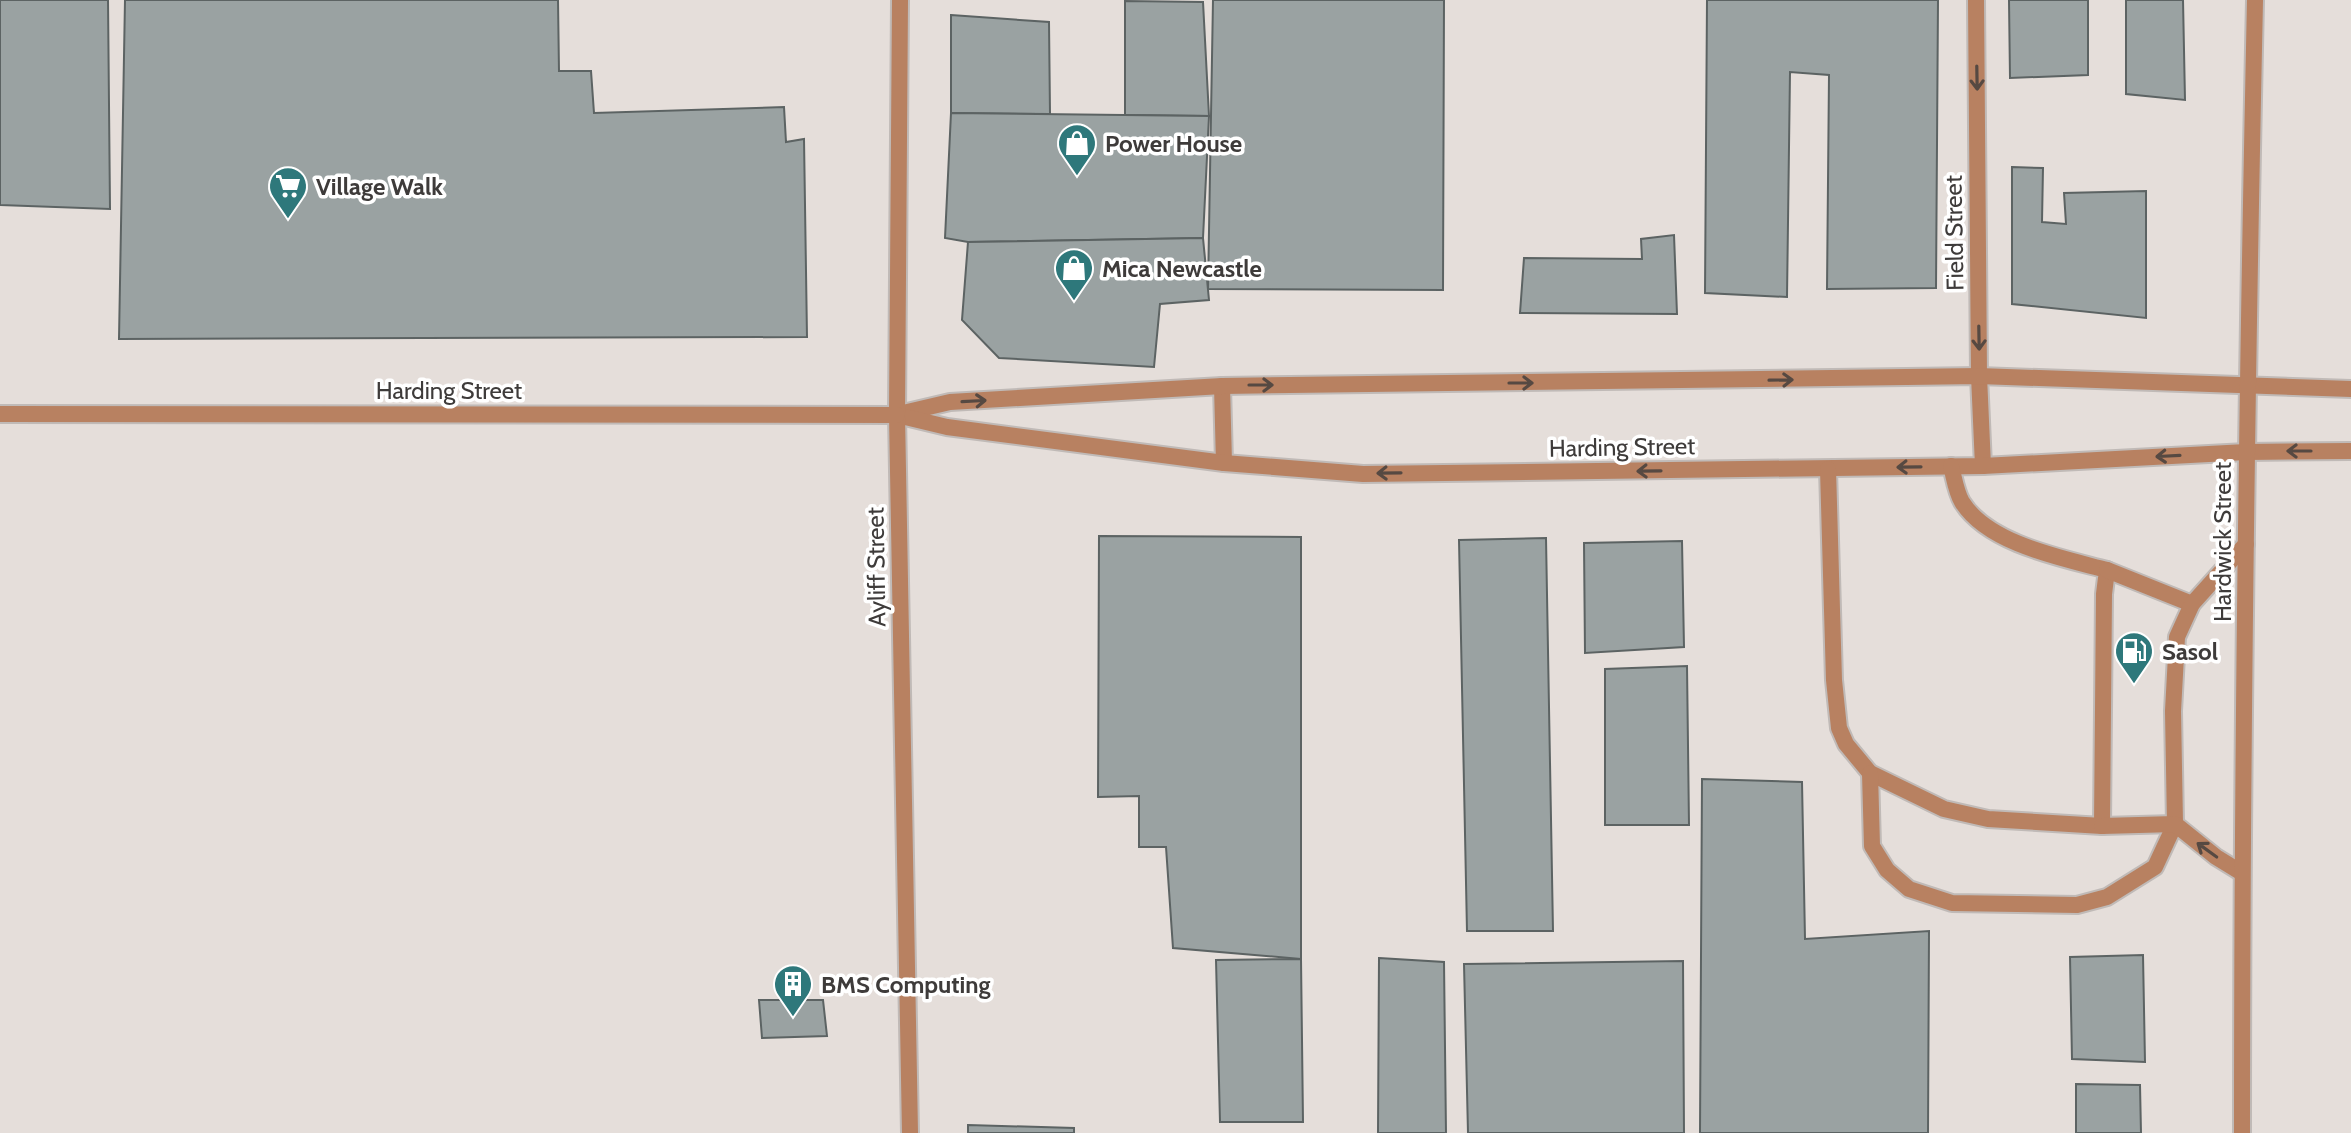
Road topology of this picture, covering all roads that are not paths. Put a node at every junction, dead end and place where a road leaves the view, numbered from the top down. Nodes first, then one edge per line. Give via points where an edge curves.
1 (900, 0) edge
2 (1976, 0) edge
3 (2255, 0) edge
4 (1979, 376) junction
5 (1222, 386) junction
6 (2247, 386) junction
7 (2351, 389) edge
8 (0, 414) edge
9 (897, 415) junction
10 (2351, 451) edge
11 (2246, 452) junction
12 (1224, 463) junction
13 (1951, 466) junction
14 (1983, 466) junction
15 (1828, 469) junction
16 (2246, 544) junction
17 (2107, 570) junction
18 (2192, 604) junction
19 (1870, 773) junction
20 (2175, 824) junction
21 (2102, 826) junction
22 (2242, 873) junction
23 (910, 1133) edge
24 (2242, 1133) edge

1 - 9 street, Ayliff Street
2 -> 4 street, Field Street
3 - 6 street, Hardwick Street
5 -> 4 street, Harding Street
4 - 6 street, Harding Street
4 - 14 street, Field Street
9 -> 5 street, Harding Street via 950,402
5 - 12 street
6 - 7 street, Harding Street
6 - 11 street, Hardwick Street
8 - 9 street, Harding Street
9 - 12 street, Harding Street via 947,427
9 - 23 street, Ayliff Street
10 -> 11 street, Harding Street
11 -> 14 street, Harding Street
11 - 16 street, Hardwick Street
15 -> 12 street, Harding Street via 1363,474
13 - 14 street, Harding Street
13 -> 15 street, Harding Street
13 - 17 street via 1961,501 1983,525 2024,546
15 - 19 street via 1839,728
16 - 18 street
16 - 22 street, Hardwick Street
17 - 18 street
17 - 21 street
18 - 20 street via 2177,637
19 - 20 street via 1872,846 1879,858 1909,889 1952,903 2077,905 2107,897 2155,867
19 - 21 street via 1944,809 1988,819
20 - 21 street
22 -> 20 street
22 - 24 street, Hardwick Street

